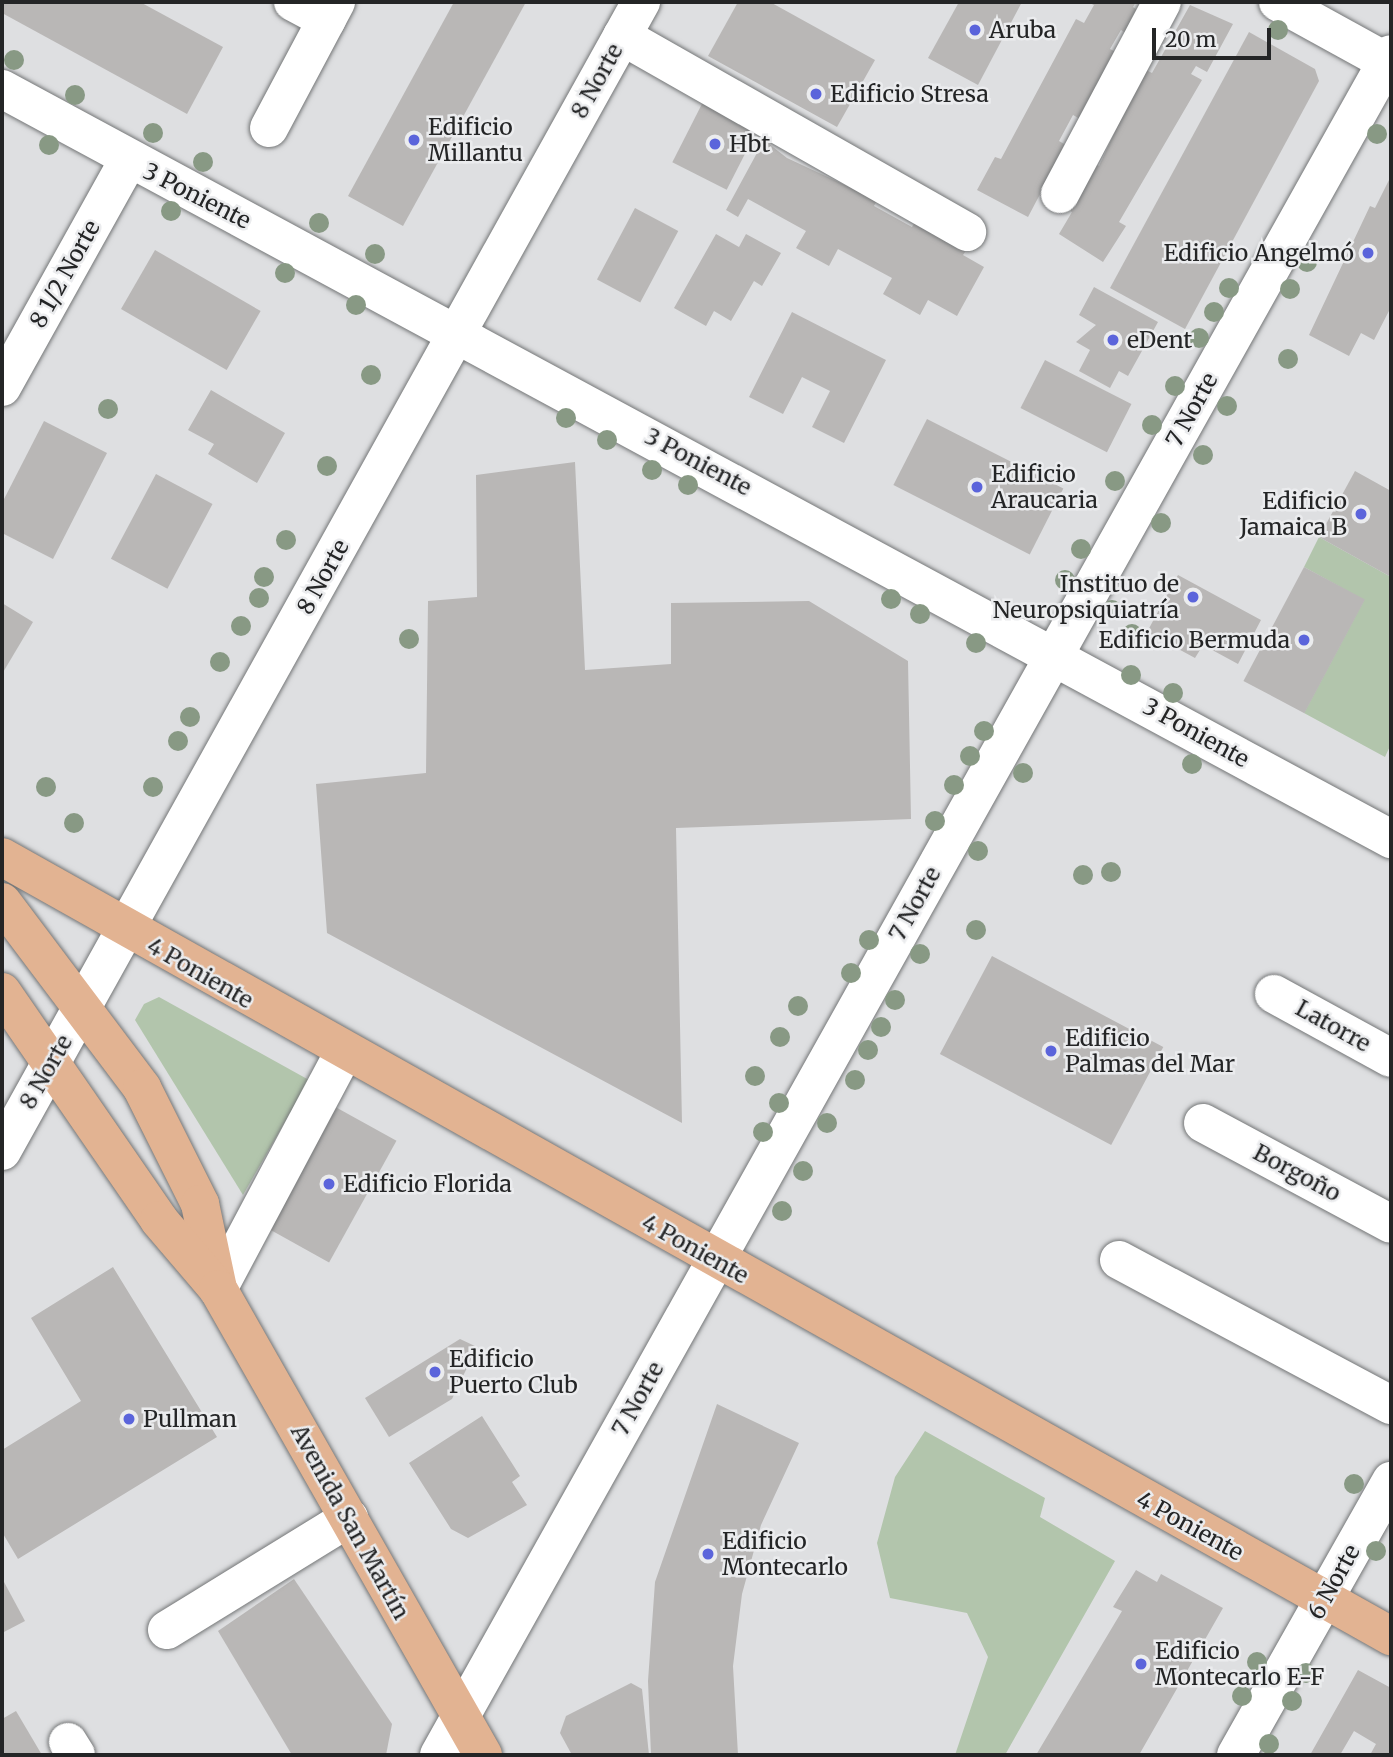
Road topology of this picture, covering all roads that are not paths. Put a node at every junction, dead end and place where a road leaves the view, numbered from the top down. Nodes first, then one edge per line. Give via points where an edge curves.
1 (293, 2) edge
2 (641, 2) edge
3 (1162, 2) edge
4 (1278, 2) edge
5 (331, 11) edge
6 (622, 36) junction
7 (1390, 60) edge
8 (2, 89) edge
9 (269, 128) dead end
10 (128, 161) junction
11 (1060, 194) dead end
12 (967, 232) dead end
13 (457, 331) junction
14 (2, 387) edge
15 (1055, 656) junction
16 (1391, 839) edge
17 (2, 857) edge
18 (2, 902) edge
19 (127, 931) junction
20 (2, 992) edge
21 (1274, 994) dead end
22 (82, 1010) junction
23 (343, 1054) junction
24 (1391, 1058) edge
25 (53, 1060) junction
26 (1203, 1123) dead end
27 (2, 1151) edge
28 (1391, 1224) edge
29 (1119, 1260) dead end
30 (716, 1261) junction
31 (218, 1289) junction
32 (1391, 1405) edge
33 (1391, 1481) edge
34 (349, 1518) junction
35 (1324, 1599) junction
36 (167, 1630) dead end
37 (1391, 1636) edge
38 (460, 1717) junction
39 (439, 1755) edge
40 (483, 1755) edge
41 (1236, 1755) edge

1 - 5 street
2 - 6 street, 8 Norte
3 - 11 street
4 - 7 street
5 - 9 street
6 - 12 street
6 - 13 street, 8 Norte
7 - 15 street, 7 Norte
8 - 10 street, 3 Poniente
10 - 13 street, 3 Poniente
10 - 14 street, 8 1/2 Norte
13 - 15 street, 3 Poniente
13 - 19 street, 8 Norte
15 - 16 street, 3 Poniente
15 - 30 street, 7 Norte
17 - 19 main road, 4 Poniente
18 - 22 main road, Avenida San Martín
19 - 22 street, 8 Norte
19 - 23 main road, 4 Poniente
20 - 25 main road, Avenida San Martín
21 - 24 street, Latorre
22 - 25 street, 8 Norte
22 - 31 main road, Avenida San Martín via 142,1088 200,1204
23 - 30 main road, 4 Poniente
23 - 31 street
25 - 27 street, 8 Norte
25 - 31 main road, Avenida San Martín via 159,1220
26 - 28 street, Borgoño
29 - 32 street
30 - 35 main road, 4 Poniente
30 - 38 street, 7 Norte
31 - 34 main road, Avenida San Martín
33 - 35 street, 6 Norte
34 - 36 street
34 - 38 main road, Avenida San Martín
35 - 37 main road, 4 Poniente
35 - 41 street, 6 Norte
38 - 39 street, 7 Norte
38 - 40 main road, Avenida San Martín

